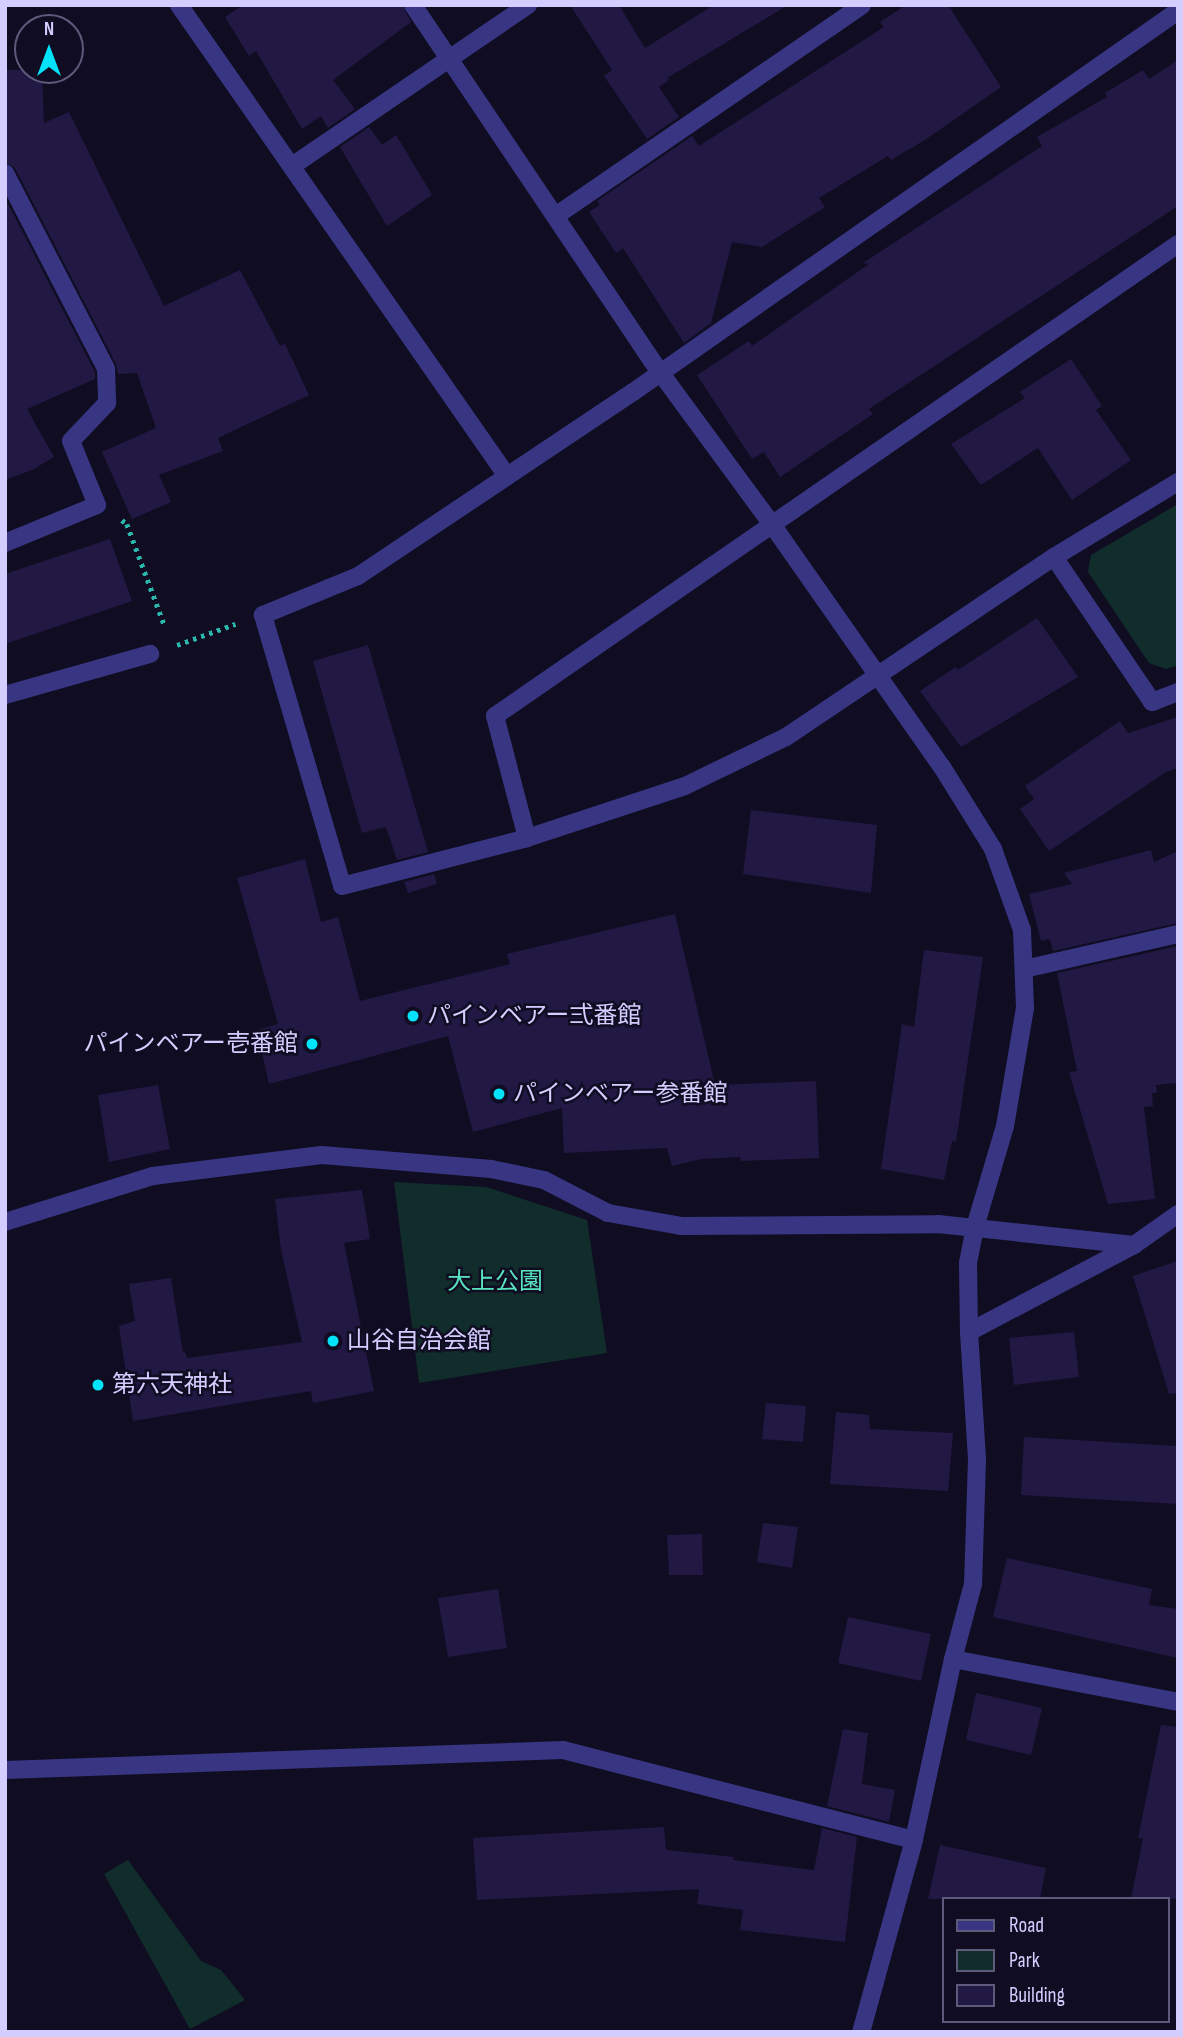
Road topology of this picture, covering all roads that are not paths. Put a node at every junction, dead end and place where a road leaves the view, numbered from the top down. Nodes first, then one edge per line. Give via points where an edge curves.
1 (179, 5) edge
2 (413, 5) edge
3 (528, 5) edge
4 (862, 5) edge
5 (1178, 11) edge
6 (450, 59) junction
7 (292, 166) junction
8 (5, 173) edge
9 (557, 215) junction
10 (1178, 244) edge
11 (660, 372) junction
12 (507, 477) junction
13 (1178, 482) edge
14 (771, 523) junction
15 (5, 543) edge
16 (1054, 557) junction
17 (150, 654) road end
18 (877, 677) junction
19 (1178, 692) edge
20 (5, 695) edge
21 (527, 838) junction
22 (1178, 934) edge
23 (1024, 969) junction
24 (1178, 1214) edge
25 (5, 1222) edge
26 (975, 1227) junction
27 (1134, 1245) junction
28 (969, 1332) junction
29 (953, 1659) junction
30 (1178, 1702) edge
31 (5, 1770) edge
32 (914, 1840) junction
33 (861, 2032) edge

1 - 7 street
2 - 6 street
3 - 6 street
4 - 9 street
5 - 11 street
6 - 7 street
6 - 9 street
7 - 12 street
8 - 15 street via 106,369 107,403 71,441 97,505
9 - 11 street
10 - 14 street
11 - 12 street
11 - 14 street
12 - 21 street via 358,576 263,615 342,886
13 - 16 street
14 - 18 street
14 - 21 street via 495,716
16 - 18 street
16 - 19 street via 1152,702
17 - 20 street
18 - 21 street via 786,737 685,786
18 - 23 street via 942,767 993,849 1022,930
22 - 23 street
23 - 26 street via 1025,1008 1005,1126
24 - 27 street
25 - 26 street via 153,1176 322,1155 491,1169 544,1180 608,1213 681,1226
26 - 27 street
26 - 28 street via 968,1263
27 - 28 street
28 - 29 street via 977,1459 973,1584
29 - 30 street
29 - 32 street
31 - 32 street via 564,1750
32 - 33 street

